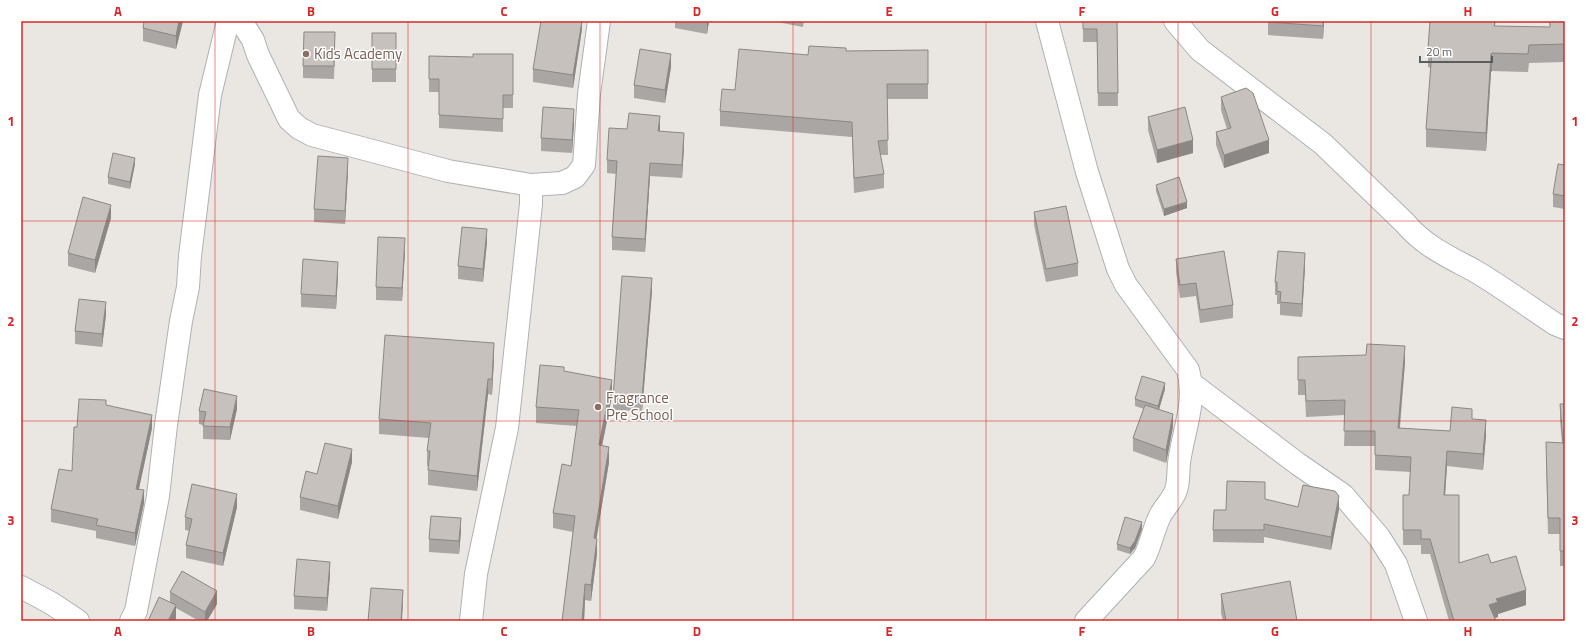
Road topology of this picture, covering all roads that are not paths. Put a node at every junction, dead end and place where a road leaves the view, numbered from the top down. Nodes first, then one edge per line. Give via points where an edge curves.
1 (228, 21) edge
2 (241, 21) edge
3 (599, 21) edge
4 (1047, 21) edge
5 (1175, 21) edge
6 (531, 185) junction
7 (1565, 328) edge
8 (1192, 384) junction
9 (21, 587) edge
10 (78, 621) edge
11 (131, 621) edge
12 (471, 621) edge
13 (1086, 621) edge
14 (1416, 621) edge

1 - 11 street via 207,113 188,287 166,424 158,496 136,611
2 - 6 street via 254,40 258,55 289,119 299,128 312,135 448,171
3 - 6 street via 589,94 584,165 576,177 562,182
4 - 8 street via 1087,172 1118,269 1126,285 1188,370
5 - 7 street via 1200,50 1323,144 1405,223 1415,236
6 - 12 street via 507,428 476,574
8 - 13 street via 1192,399 1176,492 1161,513 1144,558
8 - 14 street via 1343,495 1379,537 1396,564
9 - 10 street

